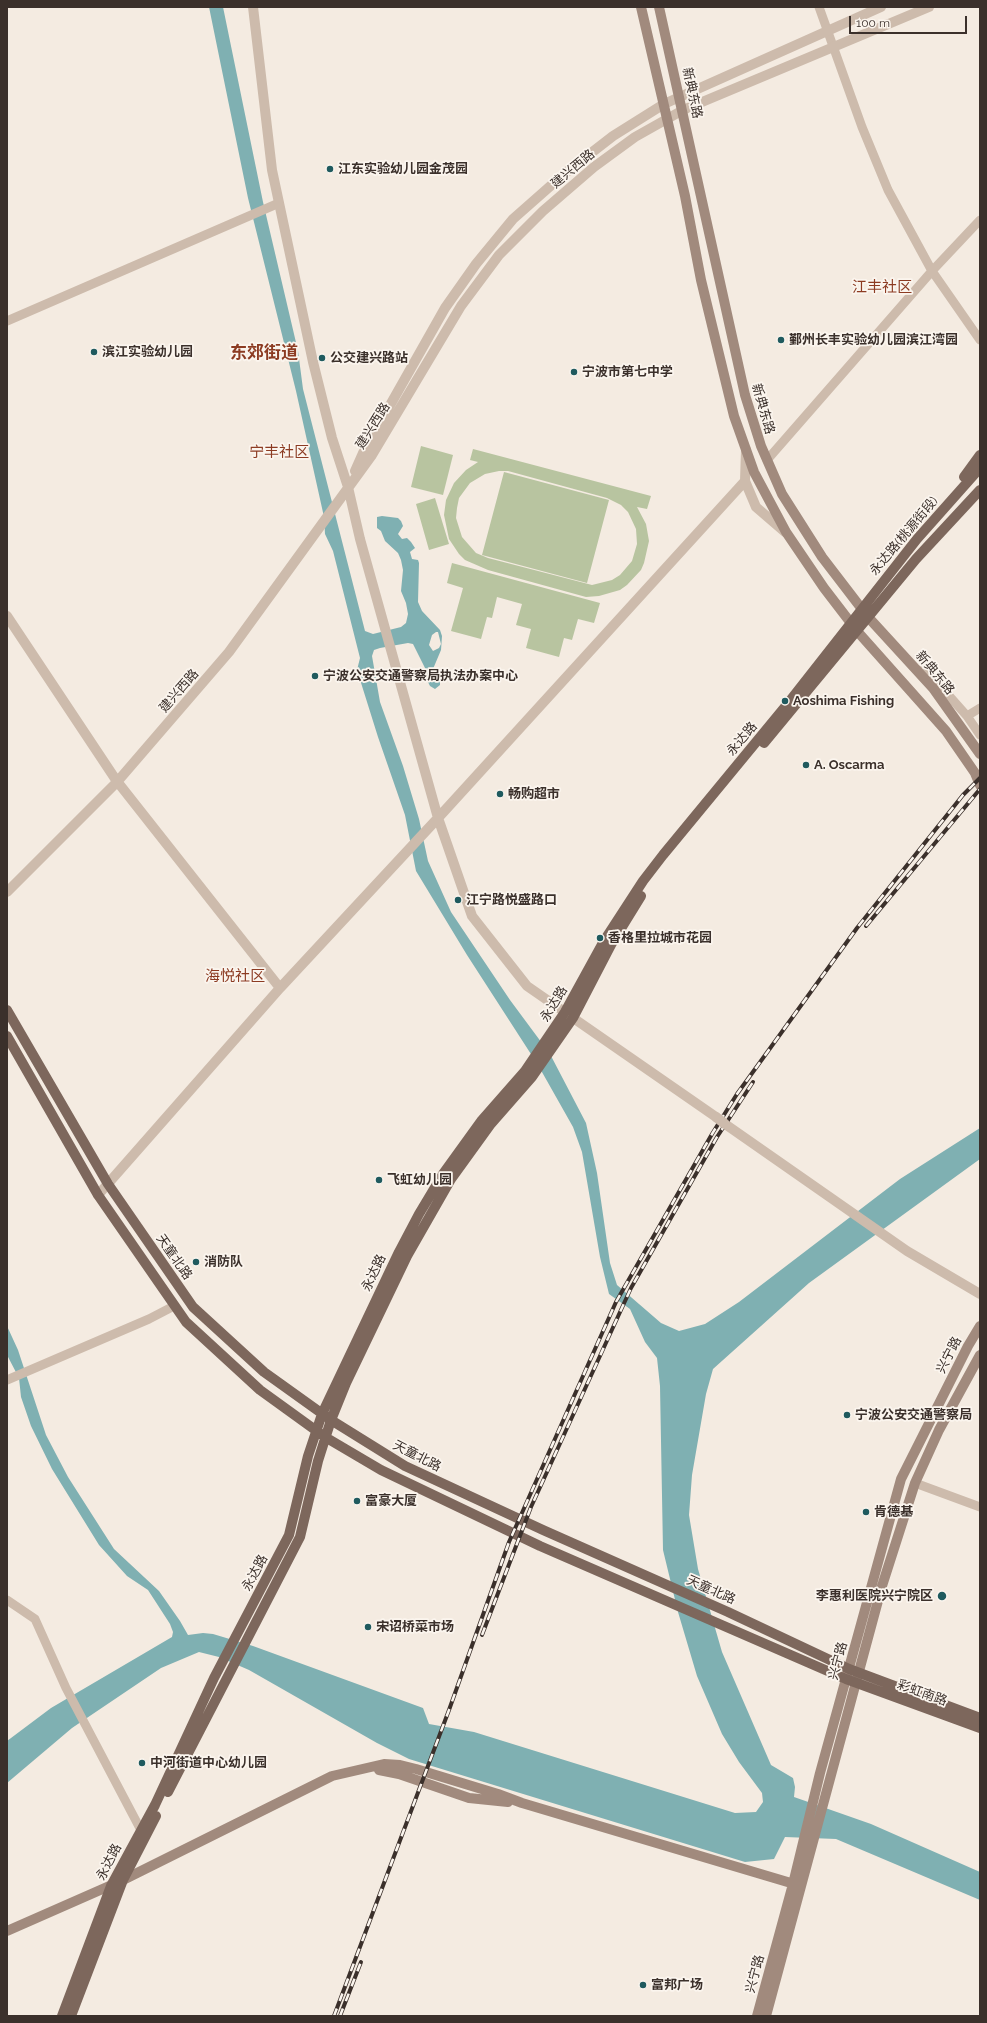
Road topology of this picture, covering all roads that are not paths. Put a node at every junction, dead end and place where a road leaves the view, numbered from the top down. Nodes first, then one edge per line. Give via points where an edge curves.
1 (254, 7) edge
2 (642, 7) edge
3 (659, 7) edge
4 (819, 7) edge
5 (880, 7) edge
6 (928, 7) edge
7 (828, 31) junction
8 (834, 47) junction
9 (680, 98) junction
10 (664, 104) junction
11 (683, 110) junction
12 (668, 120) junction
13 (277, 204) junction
14 (980, 220) edge
15 (932, 272) junction
16 (7, 321) edge
17 (980, 340) edge
18 (746, 448) junction
19 (980, 455) edge
20 (767, 460) junction
21 (980, 468) edge
22 (745, 481) junction
23 (980, 490) edge
24 (345, 491) junction
25 (980, 498) edge
26 (963, 508) junction
27 (933, 520) junction
28 (786, 532) junction
29 (865, 613) junction
30 (7, 616) edge
31 (851, 622) junction
32 (858, 631) junction
33 (912, 665) junction
34 (980, 708) edge
35 (967, 716) junction
36 (980, 735) edge
37 (980, 754) edge
38 (117, 782) junction
39 (980, 784) edge
40 (438, 818) junction
41 (7, 892) edge
42 (280, 988) junction
43 (7, 1010) edge
44 (569, 1015) junction
45 (7, 1036) edge
46 (528, 1074) junction
47 (108, 1184) junction
48 (98, 1195) junction
49 (980, 1294) edge
50 (174, 1306) junction
51 (980, 1326) edge
52 (980, 1355) edge
53 (7, 1380) edge
54 (322, 1414) junction
55 (331, 1420) junction
56 (315, 1430) junction
57 (325, 1437) junction
58 (915, 1484) junction
59 (980, 1507) edge
60 (7, 1600) edge
61 (246, 1627) junction
62 (852, 1676) junction
63 (980, 1718) edge
64 (980, 1728) edge
65 (143, 1834) junction
66 (123, 1880) junction
67 (797, 1885) junction
68 (111, 1886) junction
69 (7, 1931) edge
70 (62, 2016) edge
71 (71, 2016) edge
72 (757, 2016) edge
73 (766, 2016) edge

1 - 13 street
2 - 10 main road
3 - 9 main road, 新典东路
4 - 7 street
5 - 7 street, 建兴西路
6 - 8 street, 建兴西路
7 - 8 street
7 - 9 street, 建兴西路
8 - 11 street, 建兴西路
8 - 15 street via 888,190
9 - 10 street, 建兴西路
9 - 11 main road, 新典东路
10 - 12 main road
10 - 24 street, 建兴西路 via 613,136 564,174 513,219 444,308 363,453
11 - 12 street, 建兴西路
11 - 20 main road, 新典东路 via 745,395
12 - 18 main road via 701,280 734,416
12 - 24 street, 建兴西路 via 635,137 594,167 543,211 499,255 461,306 372,455
13 - 16 street
13 - 24 street
14 - 15 street
15 - 17 street
15 - 20 street
18 - 22 street
18 - 28 main road via 754,472
19 - 27 main road
20 - 29 main road, 新典东路 via 782,494 822,557
21 - 27 main road, 永达路(桃源街段)
22 - 28 street via 756,507
22 - 40 street
23 - 26 main road, 永达路(桃源街段)
24 - 38 street, 建兴西路 via 229,652
24 - 40 street
25 - 26 main road
26 - 29 main road, 永达路(桃源街段)
27 - 29 main road, 永达路(桃源街段)
28 - 31 main road
29 - 31 main road, 永达路(桃源街段)
29 - 32 main road, 永达路(桃源街段)
29 - 33 main road, 新典东路
30 - 38 street
31 - 32 main road
31 - 44 main road, 永达路 via 643,881 604,941
32 - 39 main road via 946,731
32 - 44 main road, 永达路 via 650,884
33 - 35 street via 936,680
33 - 37 main road, 新典东路 via 933,688
34 - 35 street
35 - 36 street
38 - 41 street, 建兴西路
38 - 42 street
40 - 42 street
40 - 44 street via 472,916 527,986
42 - 47 street
43 - 47 main road, 天童北路
44 - 46 main road, 永达路
44 - 49 street, bridge via 907,1251
45 - 48 main road, 天童北路
46 - 54 main road, 永达路 via 482,1120 443,1174 399,1252
46 - 55 main road, 永达路 via 447,1185 393,1282
47 - 48 street
47 - 54 main road, 天童北路 via 193,1307 264,1372
48 - 50 main road, 天童北路
50 - 53 street
50 - 56 main road, 天童北路 via 186,1322 260,1390
51 - 62 main road, 兴宁路 via 901,1479
52 - 58 main road, 兴宁路 via 939,1430
54 - 55 main road, 天童北路
54 - 56 main road, 永达路
55 - 57 main road, 永达路
55 - 62 main road, 天童北路 via 405,1466 717,1607
56 - 57 main road, 天童北路
56 - 61 main road, 永达路 via 289,1535
57 - 61 main road, 永达路 via 300,1537
57 - 62 main road, 天童北路 via 382,1470 540,1546 650,1595
58 - 59 street
58 - 62 main road, 兴宁路
60 - 65 street via 35,1619 66,1688
61 - 65 main road, 永达路
62 - 63 main road, 天童北路
62 - 64 main road, 彩虹南路
62 - 67 main road, 兴宁路
65 - 66 main road, 永达路
65 - 68 main road, 永达路
66 - 67 main road via 332,1776 365,1768 399,1774 469,1798 522,1803
66 - 68 main road
66 - 71 main road, 永达路
67 - 72 main road, 兴宁路
67 - 73 main road, 兴宁路
68 - 69 main road
68 - 70 main road, 永达路

